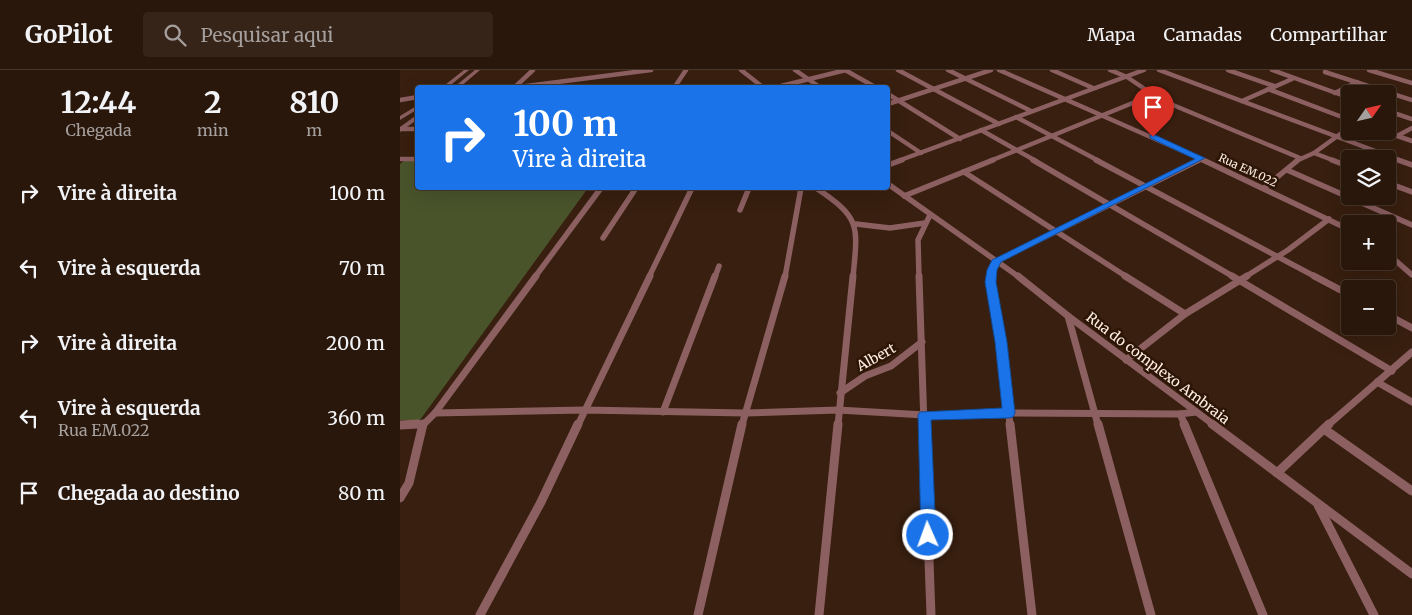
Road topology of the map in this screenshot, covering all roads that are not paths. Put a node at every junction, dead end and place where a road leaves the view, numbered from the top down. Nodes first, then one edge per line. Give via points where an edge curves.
1 (467, 70) edge
2 (478, 70) edge
3 (533, 70) edge
4 (645, 70) edge
5 (651, 70) edge
6 (686, 70) edge
7 (741, 70) edge
8 (795, 70) edge
9 (846, 70) edge
10 (898, 70) edge
11 (948, 70) edge
12 (991, 70) edge
13 (999, 70) edge
14 (1052, 70) edge
15 (1110, 70) edge
16 (1144, 70) edge
17 (1159, 70) edge
18 (1228, 70) edge
19 (1272, 70) edge
20 (1369, 70) edge
21 (1378, 71) edge
22 (1325, 72) dead end
23 (1127, 77) junction
24 (965, 79) junction
25 (1292, 79) junction
26 (809, 80) junction
27 (1357, 82) junction
28 (1412, 83) edge
29 (446, 85) edge
30 (459, 85) edge
31 (516, 85) edge
32 (529, 85) edge
33 (676, 85) edge
34 (761, 85) edge
35 (788, 85) edge
36 (816, 85) edge
37 (872, 85) edge
38 (1274, 86) junction
39 (1093, 88) junction
40 (934, 89) junction
41 (1268, 89) junction
42 (1148, 91) junction
43 (1335, 93) junction
44 (890, 95) edge
45 (1341, 95) edge
46 (415, 98) edge
47 (1063, 99) junction
48 (400, 100) edge
49 (1412, 100) edge
50 (898, 101) junction
51 (1242, 101) junction
52 (890, 103) edge
53 (415, 108) edge
54 (1031, 111) junction
55 (1396, 114) edge
56 (1104, 115) junction
57 (1016, 117) junction
58 (1341, 117) edge
59 (400, 118) edge
60 (415, 118) edge
61 (1412, 119) edge
62 (999, 124) junction
63 (1412, 128) edge
64 (400, 129) edge
65 (415, 129) edge
66 (981, 130) junction
67 (890, 132) edge
68 (1341, 133) edge
69 (1052, 135) junction
70 (1336, 136) junction
71 (1397, 136) joint
72 (960, 139) junction
73 (1412, 141) edge
74 (1016, 150) junction
75 (922, 153) junction
76 (1314, 153) junction
77 (1201, 158) junction
78 (1300, 158) junction
79 (400, 159) edge
80 (415, 159) edge
81 (890, 164) edge
82 (1341, 164) edge
83 (1412, 165) edge
84 (1287, 170) junction
85 (964, 172) junction
86 (1396, 185) edge
87 (890, 186) edge
88 (1146, 186) junction
89 (1264, 188) junction
90 (600, 190) edge
91 (635, 190) edge
92 (691, 190) edge
93 (748, 190) edge
94 (801, 190) edge
95 (819, 190) edge
96 (1412, 192) edge
97 (904, 196) junction
98 (1111, 204) junction
99 (740, 210) dead end
100 (930, 215) junction
101 (1329, 219) junction
102 (925, 223) junction
103 (856, 224) junction
104 (1341, 225) edge
105 (1412, 225) edge
106 (1056, 231) junction
107 (604, 238) dead end
108 (1279, 256) junction
109 (997, 260) junction
110 (1396, 261) edge
111 (719, 266) dead end
112 (1412, 275) edge
113 (1238, 281) junction
114 (1341, 289) edge
115 (1185, 314) junction
116 (1068, 316) junction
117 (1396, 319) edge
118 (1412, 328) edge
119 (922, 342) junction
120 (1412, 352) edge
121 (1126, 360) junction
122 (1392, 370) junction
123 (1377, 382) junction
124 (840, 393) junction
125 (1412, 402) edge
126 (584, 410) junction
127 (838, 410) junction
128 (664, 412) junction
129 (1196, 412) junction
130 (435, 413) junction
131 (745, 413) junction
132 (1009, 413) junction
133 (1095, 414) junction
134 (1180, 414) junction
135 (925, 415) junction
136 (423, 424) junction
137 (400, 425) edge
138 (1324, 429) junction
139 (1278, 473) junction
140 (1412, 491) edge
141 (400, 498) edge
142 (1317, 503) junction
143 (1412, 574) edge
144 (480, 615) edge
145 (698, 615) edge
146 (819, 615) edge
147 (931, 615) edge
148 (1032, 615) edge
149 (1151, 615) edge
150 (1263, 615) edge
151 (1374, 615) edge

1 - 29 street
2 - 30 street
3 - 31 street
4 - 5 street
4 - 32 street
6 - 33 street
7 - 34 street
8 - 26 street
9 - 26 street
9 - 37 street
10 - 40 street
11 - 24 street
12 - 24 street
13 - 47 street, Rua EM.022
14 - 39 street
15 - 23 street
16 - 23 street
17 - 51 street
18 - 38 street
19 - 25 street
20 - 21 street
21 - 28 street
22 - 27 street
23 - 39 street
23 - 42 street
24 - 40 street
24 - 54 street
25 - 38 street
25 - 43 street
26 - 35 street
26 - 36 street
27 - 43 street
27 - 49 street
38 - 41 street
39 - 47 street
40 - 50 street
40 - 62 street
41 - 51 street
41 - 58 street
42 - 56 street via 1140,100
42 - 78 street via 1162,100
43 - 45 street
44 - 50 street
46 - 48 street
47 - 54 street
47 - 56 street, Rua EM.022
50 - 52 street
50 - 72 street
51 - 70 street
53 - 59 street
54 - 57 street
55 - 61 street
56 - 69 street
56 - 77 street, Rua EM.022
57 - 62 street
57 - 69 street
60 - 64 street
62 - 66 street
63 - 71 street
64 - 65 street
66 - 72 street
66 - 74 street
67 - 75 street
68 - 70 street
69 - 74 street
69 - 88 street
70 - 76 street
70 - 83 street
71 - 73 street
72 - 75 street
74 - 85 street
74 - 98 street
75 - 81 street
76 - 78 street
76 - 82 street
77 - 88 street
77 - 89 street, Rua EM.022
78 - 84 street
79 - 80 street
84 - 89 street
84 - 105 street
85 - 97 street
85 - 106 street
86 - 96 street
87 - 97 street, Rua do complexo Ambraia
88 - 98 street
88 - 108 street
89 - 101 street, Rua EM.022
90 - 130 street
91 - 107 street
92 - 126 street
93 - 99 street
94 - 131 street via 785,277
95 - 103 street via 846,209
97 - 100 street, Rua do complexo Ambraia
98 - 106 street
98 - 113 street
100 - 102 street
100 - 109 street, Rua do complexo Ambraia
101 - 104 street, Rua EM.022
101 - 108 street
102 - 103 street via 899,228
102 - 119 street via 918,240
103 - 124 street via 854,279
106 - 109 street
106 - 115 street
108 - 113 street
108 - 114 street
109 - 116 street, Rua do complexo Ambraia
109 - 132 street via 990,282
110 - 112 street
111 - 128 street
113 - 115 street
113 - 122 street
115 - 121 street
116 - 121 street, Rua do complexo Ambraia
116 - 133 street
117 - 118 street
119 - 124 street, Albert via 891,366 865,376
119 - 135 street
120 - 122 street
121 - 129 street, Rua do complexo Ambraia
122 - 123 street
123 - 125 street
123 - 138 street
124 - 127 street
126 - 128 street
126 - 130 street
126 - 144 street via 541,502
127 - 131 street
127 - 135 street
127 - 146 street
128 - 131 street
129 - 134 street
129 - 139 street, Rua do complexo Ambraia
130 - 136 street
131 - 145 street
132 - 133 street
132 - 135 street
132 - 148 street
133 - 134 street
133 - 149 street
134 - 150 street
135 - 147 street
136 - 137 street
136 - 141 street via 409,483
138 - 139 street
138 - 140 street
139 - 142 street, Rua do complexo Ambraia
142 - 143 street, Rua do complexo Ambraia
142 - 151 street

